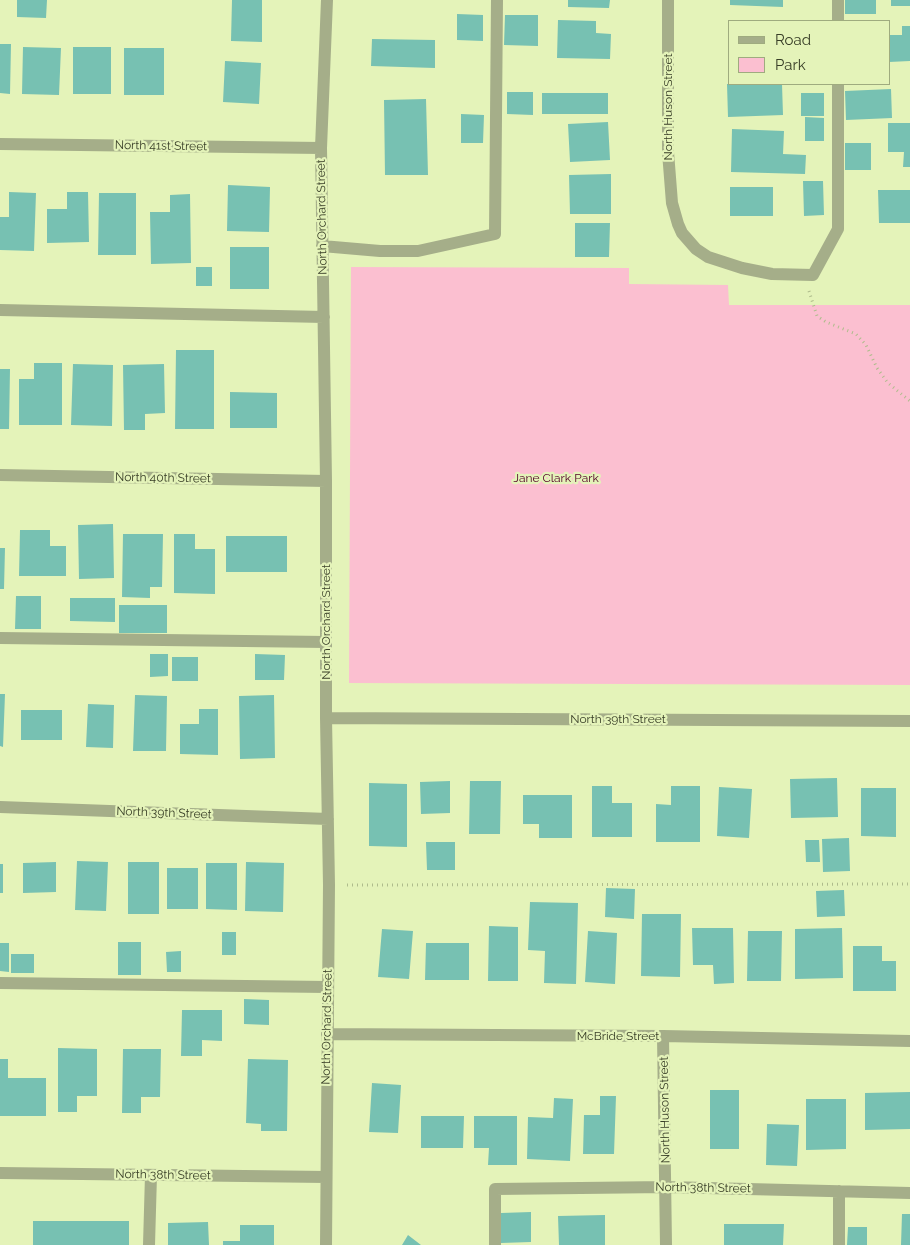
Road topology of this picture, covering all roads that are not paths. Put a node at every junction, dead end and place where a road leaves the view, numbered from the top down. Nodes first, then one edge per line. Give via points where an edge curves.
1 (327, 0) edge
2 (497, 0) edge
3 (668, 0) edge
4 (838, 0) edge
5 (838, 20) edge
6 (838, 85) edge
7 (0, 144) edge
8 (321, 148) junction
9 (322, 246) junction
10 (0, 310) edge
11 (324, 317) junction
12 (0, 475) edge
13 (326, 481) junction
14 (0, 638) edge
15 (326, 642) junction
16 (326, 718) junction
17 (910, 721) edge
18 (0, 807) edge
19 (328, 819) junction
20 (0, 983) edge
21 (328, 987) junction
22 (327, 1034) junction
23 (663, 1036) junction
24 (910, 1041) edge
25 (0, 1174) edge
26 (151, 1175) junction
27 (326, 1177) junction
28 (666, 1187) junction
29 (839, 1191) junction
30 (910, 1193) edge
31 (149, 1245) edge
32 (326, 1245) edge
33 (495, 1245) edge
34 (666, 1245) edge
35 (839, 1245) edge

1 - 8 street, North Orchard Street
2 - 9 street via 495,234 418,251
3 - 6 street, North Huson Street via 668,152 672,203 688,242 708,257 772,274 808,275 838,229
4 - 5 street
7 - 8 street, North 41st Street
8 - 9 street, North Orchard Street
9 - 11 street, North Orchard Street
10 - 11 street
11 - 13 street, North Orchard Street
12 - 13 street, North 40th Street
13 - 15 street, North Orchard Street
14 - 15 street
15 - 16 street, North Orchard Street
16 - 17 street, North 39th Street
16 - 19 street, North Orchard Street
18 - 19 street, North 39th Street
19 - 21 street, North Orchard Street
20 - 21 street
21 - 22 street, North Orchard Street
22 - 23 street, McBride Street
22 - 27 street, North Orchard Street
23 - 24 street, McBride Street
23 - 28 street, North Huson Street
25 - 26 street, North 38th Street
26 - 27 street, North 38th Street
26 - 31 street
27 - 32 street, North Orchard Street
28 - 29 street, North 38th Street
28 - 33 street, North 38th Street via 495,1189
28 - 34 street, North Huson Street
29 - 30 street, North 38th Street
29 - 35 street

